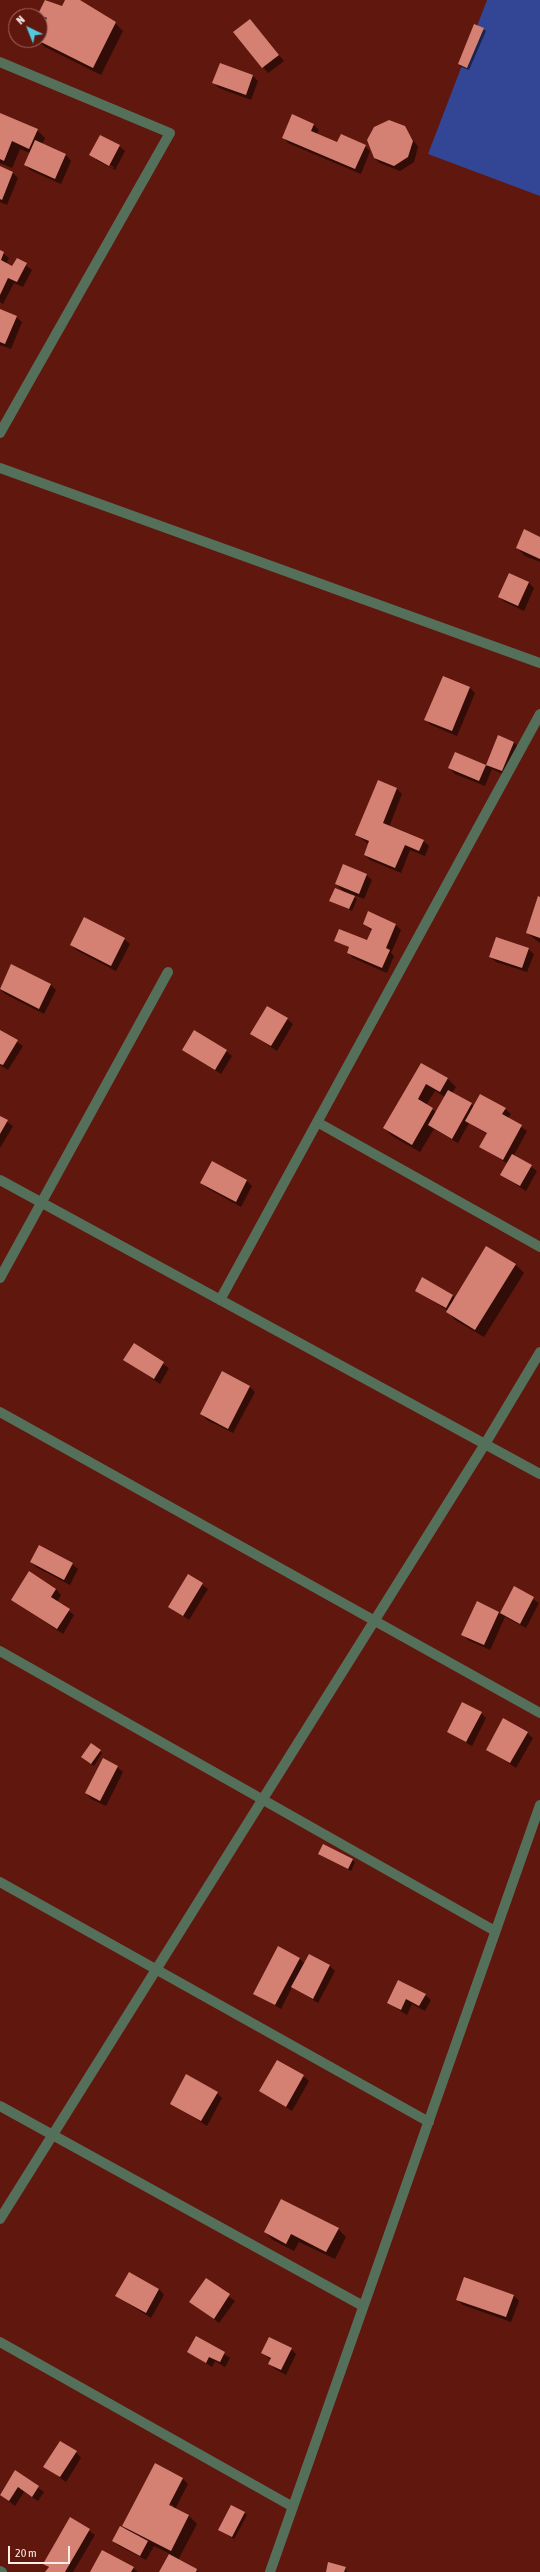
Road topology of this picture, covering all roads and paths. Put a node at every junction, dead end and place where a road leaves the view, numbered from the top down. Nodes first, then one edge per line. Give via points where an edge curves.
1 (0, 62) edge
2 (0, 433) edge
3 (0, 468) edge
4 (540, 663) edge
5 (540, 714) edge
6 (168, 972) dead end
7 (317, 1122) junction
8 (0, 1180) edge
9 (42, 1203) junction
10 (540, 1247) edge
11 (0, 1278) edge
12 (220, 1300) junction
13 (540, 1352) edge
14 (0, 1412) edge
15 (485, 1444) junction
16 (540, 1474) edge
17 (374, 1620) junction
18 (0, 1651) edge
19 (540, 1713) edge
20 (262, 1800) junction
21 (540, 1805) edge
22 (0, 1882) edge
23 (496, 1931) junction
24 (156, 1969) junction
25 (0, 2106) edge
26 (428, 2122) junction
27 (53, 2135) junction
28 (0, 2219) edge
29 (363, 2306) junction
30 (0, 2342) edge
31 (292, 2507) junction
32 (270, 2572) edge

1 - 2 street via 170,133
3 - 4 street
5 - 7 street
6 - 9 street
7 - 10 street
7 - 12 street
8 - 9 street
9 - 11 street
9 - 12 street
12 - 15 street
13 - 15 street
14 - 17 street
15 - 16 street
15 - 17 street
17 - 19 street
17 - 20 street
18 - 20 street
20 - 23 street
20 - 24 street
21 - 23 street
22 - 24 street
23 - 26 street
24 - 26 street
24 - 27 street
25 - 27 street
26 - 29 street
27 - 28 street
27 - 29 street
29 - 31 street
30 - 31 street
31 - 32 street

